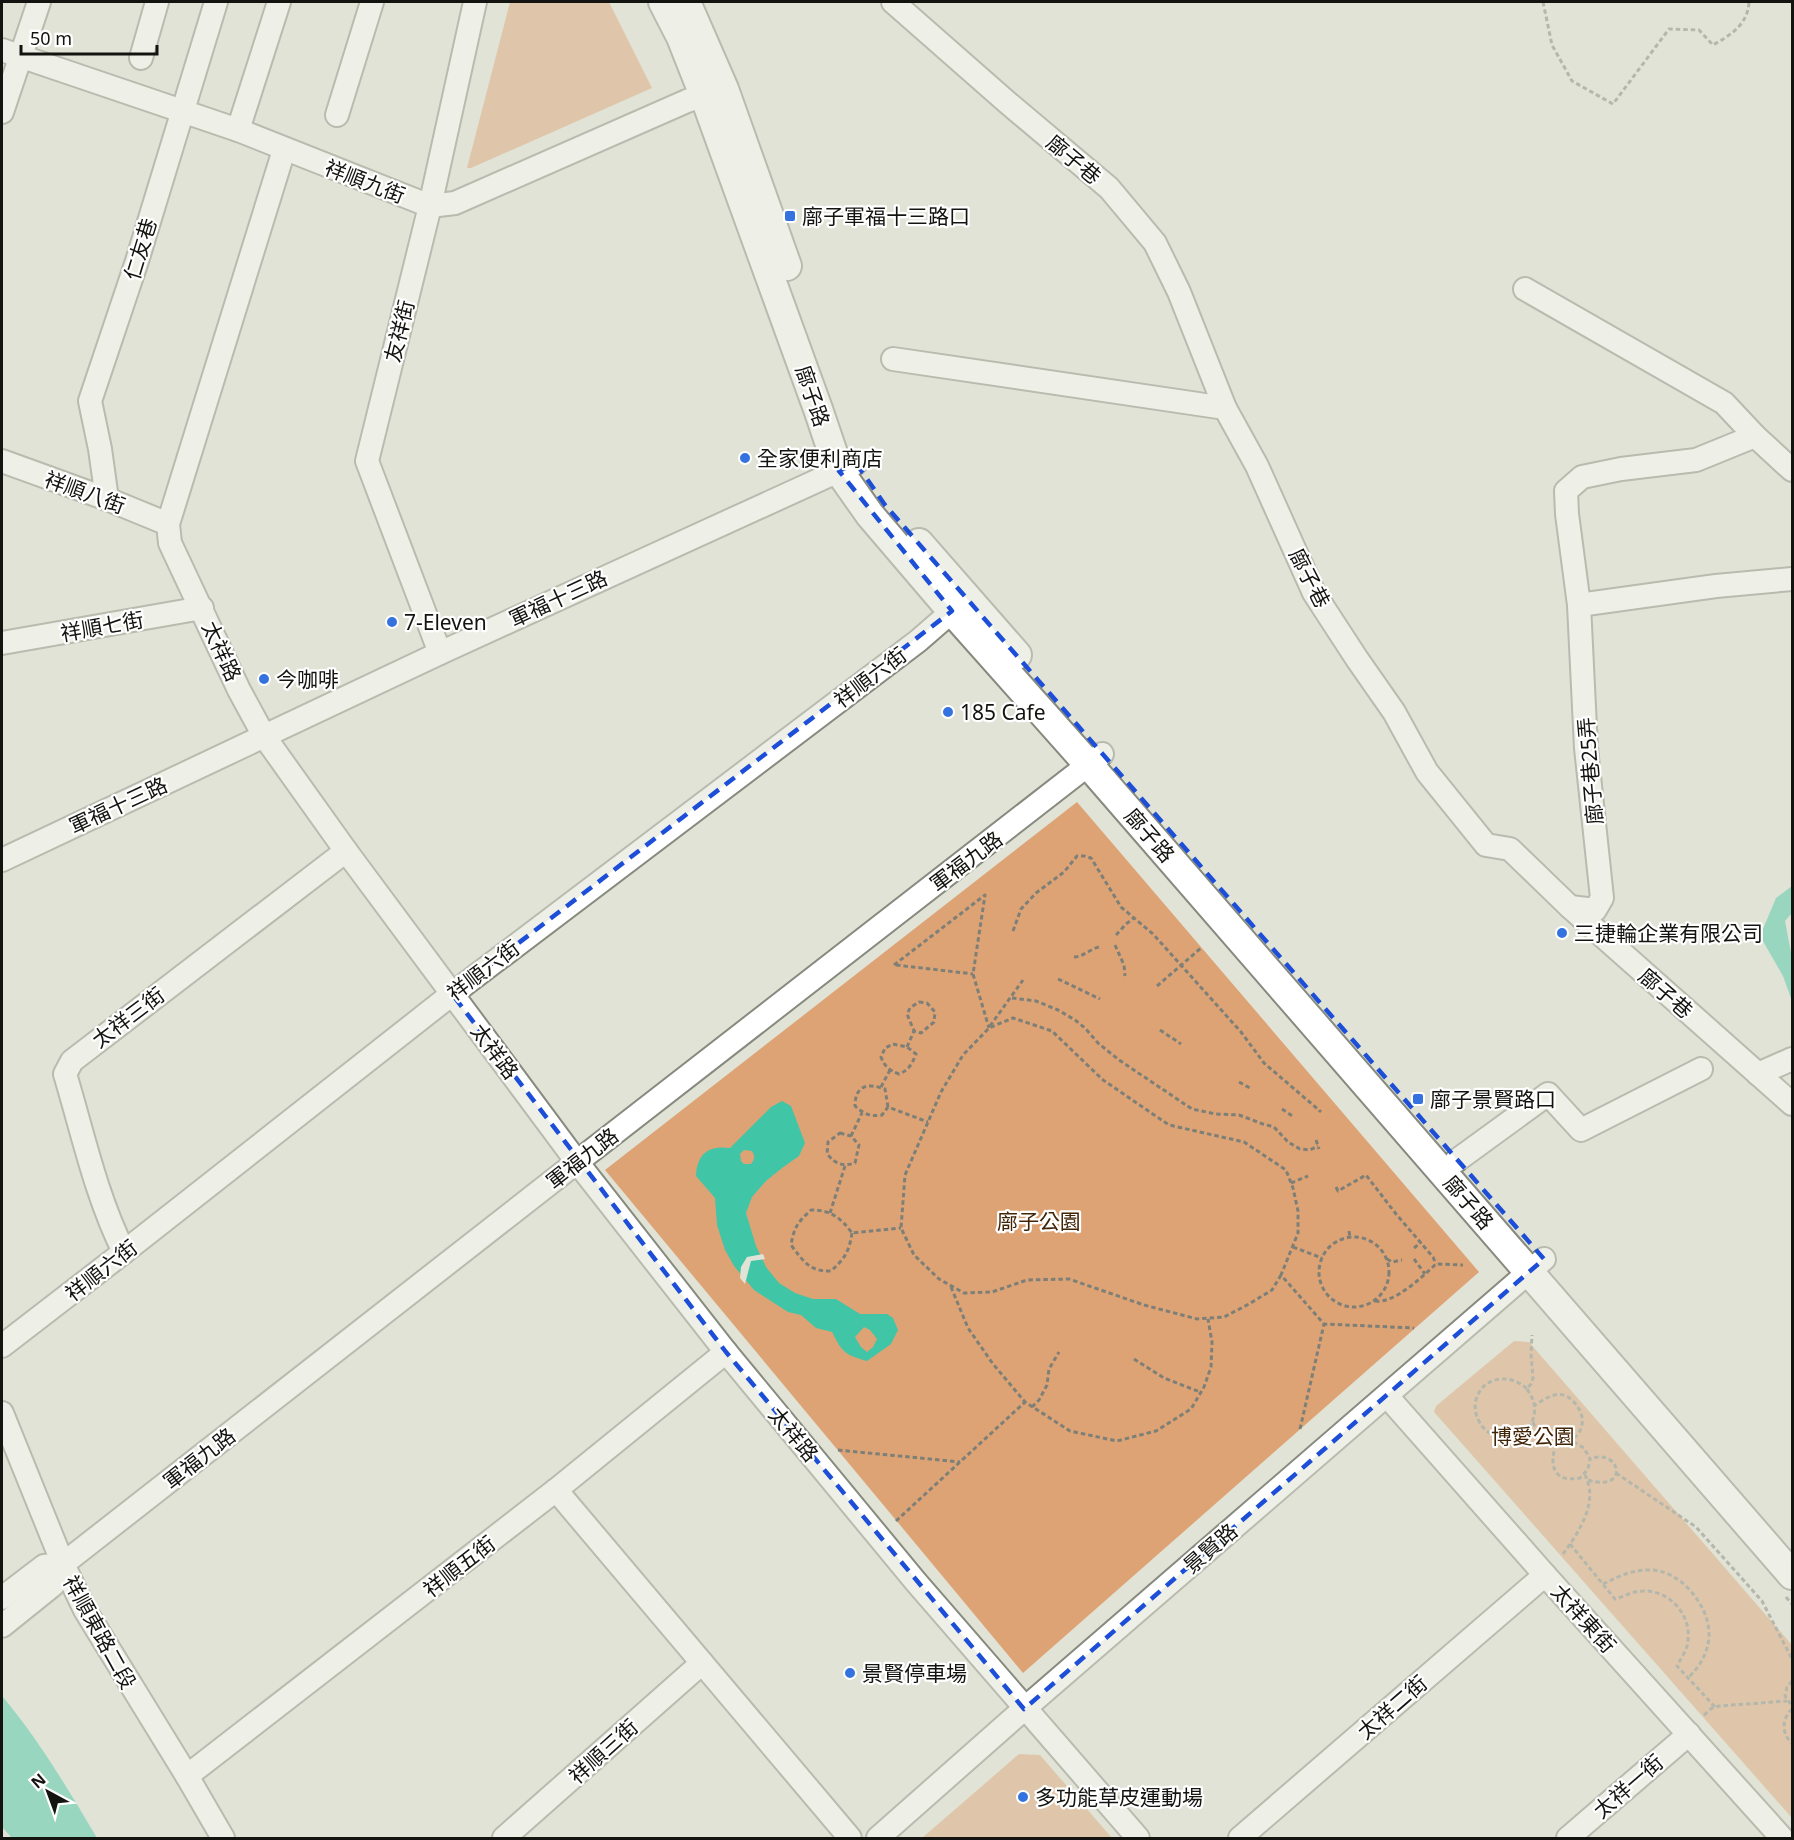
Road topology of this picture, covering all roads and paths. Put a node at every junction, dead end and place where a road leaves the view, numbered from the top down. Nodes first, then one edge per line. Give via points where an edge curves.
1 (39, 2) edge
2 (157, 2) edge
3 (216, 2) edge
4 (279, 2) edge
5 (372, 2) edge
6 (476, 2) edge
7 (663, 2) edge
8 (686, 2) edge
9 (893, 2) edge
10 (1543, 2) edge
11 (1749, 2) edge
12 (10, 53) edge
13 (141, 58) dead end
14 (714, 92) junction
15 (183, 110) junction
16 (2, 112) edge
17 (337, 115) dead end
18 (238, 130) junction
19 (284, 150) junction
20 (430, 206) junction
21 (1525, 289) dead end
22 (893, 359) dead end
23 (1225, 408) junction
24 (1755, 436) junction
25 (2, 461) edge
26 (848, 467) junction
27 (1792, 470) edge
28 (107, 499) junction
29 (168, 524) junction
30 (1792, 579) edge
31 (959, 604) junction
32 (1579, 605) junction
33 (202, 608) junction
34 (2, 643) edge
35 (440, 653) junction
36 (264, 736) junction
37 (1096, 760) junction
38 (346, 851) junction
39 (2, 860) edge
40 (1570, 907) junction
41 (1134, 918) junction
42 (1013, 931) dead end
43 (1116, 935) dead end
44 (1115, 945) dead end
45 (1099, 947) dead end
46 (1202, 948) dead end
47 (1074, 957) dead end
48 (973, 974) junction
49 (1125, 976) dead end
50 (1058, 979) dead end
51 (1023, 980) dead end
52 (1157, 986) dead end
53 (452, 994) junction
54 (1012, 998) junction
55 (1100, 999) dead end
56 (989, 1028) junction
57 (914, 1030) junction
58 (1160, 1030) dead end
59 (1181, 1044) dead end
60 (907, 1047) junction
61 (1792, 1059) edge
62 (1701, 1069) dead end
63 (890, 1070) junction
64 (1758, 1074) junction
65 (1239, 1082) dead end
66 (881, 1088) junction
67 (1250, 1088) dead end
68 (1792, 1104) edge
69 (888, 1107) junction
70 (1282, 1109) dead end
71 (1319, 1112) dead end
72 (862, 1113) junction
73 (1294, 1117) dead end
74 (928, 1122) junction
75 (852, 1136) junction
76 (1316, 1140) dead end
77 (1456, 1161) junction
78 (577, 1162) junction
79 (845, 1166) junction
80 (1308, 1176) dead end
81 (1291, 1183) junction
82 (1336, 1187) dead end
83 (830, 1214) junction
84 (901, 1228) junction
85 (1349, 1231) dead end
86 (852, 1233) junction
87 (1350, 1238) junction
88 (1420, 1242) junction
89 (1292, 1247) junction
90 (1414, 1248) dead end
91 (124, 1252) junction
92 (1322, 1258) junction
93 (1387, 1259) junction
94 (1414, 1259) dead end
95 (1402, 1260) dead end
96 (1436, 1264) junction
97 (1463, 1265) dead end
98 (1537, 1265) junction
99 (1425, 1274) junction
100 (1281, 1275) junction
101 (951, 1286) junction
102 (1375, 1301) junction
103 (1208, 1319) junction
104 (1324, 1324) junction
105 (1414, 1329) dead end
106 (1532, 1335) dead end
107 (2, 1346) edge
108 (726, 1352) junction
109 (1059, 1352) dead end
110 (1134, 1359) dead end
111 (1527, 1389) junction
112 (1200, 1392) junction
113 (1387, 1396) junction
114 (1025, 1402) junction
115 (1535, 1405) junction
116 (1032, 1407) junction
117 (2, 1413) edge
118 (1533, 1420) junction
119 (1300, 1429) dead end
120 (1570, 1441) junction
121 (1556, 1444) junction
122 (838, 1450) dead end
123 (1590, 1459) junction
124 (960, 1462) junction
125 (1616, 1473) junction
126 (1585, 1475) junction
127 (1587, 1480) junction
128 (556, 1490) junction
129 (896, 1521) dead end
130 (1570, 1544) junction
131 (1563, 1554) dead end
132 (1791, 1564) edge
133 (53, 1572) junction
134 (1545, 1575) junction
135 (1603, 1584) junction
136 (2, 1598) edge
137 (2, 1626) edge
138 (1792, 1659) edge
139 (702, 1663) junction
140 (1688, 1678) junction
141 (1792, 1682) edge
142 (1787, 1701) junction
143 (1715, 1707) junction
144 (1792, 1707) edge
145 (1024, 1708) junction
146 (1704, 1715) dead end
147 (1689, 1734) junction
148 (1792, 1743) edge
149 (187, 1776) junction
150 (223, 1839) edge
151 (504, 1839) edge
152 (850, 1839) edge
153 (878, 1839) edge
154 (1138, 1839) edge
155 (1240, 1839) edge
156 (1568, 1839) edge
157 (1782, 1839) edge

1 - 12 street
2 - 13 street
3 - 15 street, 仁友巷
4 - 18 street
5 - 17 street
6 - 20 street, 友祥街
7 - 14 main road, 廍子路
8 - 14 main road, 廍子路
9 - 23 street, 廍子巷 via 1109,188 1155,243
10 - 11 path via 1552,45 1572,81 1613,104 1669,29 1699,30 1713,45 1730,36 1748,14
12 - 15 street, 祥順九街
12 - 16 street
14 - 20 street, 祥順九街 via 455,203
14 - 26 main road, 廍子路
15 - 18 street, 祥順九街
15 - 28 street, 仁友巷 via 90,401
18 - 19 street, 祥順九街
19 - 20 street, 祥順九街
19 - 29 street
20 - 35 street, 友祥街 via 367,461
21 - 24 street via 1724,403
22 - 23 street
23 - 40 street, 廍子巷 via 1257,466 1314,593 1394,712 1427,772 1486,845 1510,849
24 - 27 street
24 - 32 street, 廍子巷25弄 via 1696,460 1582,477 1566,491
25 - 28 street, 祥順八街
26 - 31 main road, 廍子路 via 885,505
26 - 35 street, 軍福十三路
28 - 29 street, 祥順八街
29 - 33 street, 太祥路 via 170,543
30 - 32 street
31 - 37 main road, 廍子路
31 - 53 street, 祥順六街 via 918,640
32 - 40 street, 廍子巷25弄 via 1586,748 1602,898 1595,910
33 - 34 street, 祥順七街
33 - 36 street, 太祥路
35 - 36 street, 軍福十三路
36 - 38 street, 太祥路
36 - 39 street, 軍福十三路
37 - 77 main road, 廍子路
37 - 78 street, 軍福九路
37 - 98 main road, 廍子路
38 - 53 street, 太祥路
38 - 91 street, 太祥三街 via 72,1061 65,1074 101,1196
40 - 64 street, 廍子巷
41 - 42 path via 1121,907 1095,862 1077,856 1021,909
41 - 43 path
41 - 71 path via 1241,1032 1264,1063
44 - 49 path
45 - 47 path
46 - 52 path
48 - 48 path via 894,965 985,895 980,929
48 - 56 path
50 - 55 path
51 - 54 path
53 - 78 street, 太祥路
53 - 91 street, 祥順六街
54 - 56 path
54 - 76 path via 1036,1001 1075,1020 1119,1060 1192,1109 1239,1115 1274,1127 1300,1149 1318,1147
56 - 74 path via 963,1055
56 - 81 path via 1013,1017 1052,1031 1102,1080 1169,1125 1244,1142 1286,1170
57 - 57 path via 907,1014 919,1002 927,1003 935,1012 934,1022 921,1033
57 - 60 path
58 - 59 path
60 - 63 path via 916,1054 907,1071 899,1074
60 - 63 path via 893,1044 885,1048 881,1057
61 - 64 street
62 - 77 street via 1581,1130 1548,1094
63 - 66 path
64 - 68 street, 廍子巷
65 - 67 path
66 - 69 path via 885,1089
66 - 72 path via 873,1084 862,1088 855,1106
69 - 72 path via 882,1115
69 - 74 path
70 - 73 path
72 - 75 path
74 - 84 path via 905,1175
75 - 79 path via 860,1145 858,1154 855,1163
75 - 79 path via 840,1133 828,1142 827,1154 835,1163
77 - 98 main road, 廍子路
78 - 108 street, 太祥路
78 - 133 street, 軍福九路
79 - 83 path
80 - 81 path
81 - 89 path via 1298,1210 1298,1233
82 - 88 path via 1338,1191 1366,1175
83 - 86 path via 843,1220
83 - 86 path via 812,1210 794,1230 791,1245 804,1262 819,1272 831,1271 850,1250
84 - 86 path
84 - 101 path via 914,1255
85 - 87 path
87 - 92 path via 1335,1242
87 - 93 path via 1375,1243
88 - 90 path
88 - 96 path
89 - 92 path
89 - 100 path
91 - 107 street, 祥順六街
92 - 102 path via 1319,1277 1334,1302 1353,1308
93 - 95 path
93 - 102 path via 1389,1280
94 - 99 path
96 - 97 path
96 - 99 path
98 - 113 street, 景賢路
98 - 132 main road, 廍子路
99 - 102 path via 1391,1300
100 - 103 path via 1272,1290 1249,1304 1224,1317
100 - 104 path
101 - 103 path via 964,1293 992,1292 1027,1280 1069,1279 1155,1308
101 - 114 path via 968,1328
103 - 112 path via 1211,1367
104 - 105 path
104 - 119 path
106 - 111 path via 1533,1378
108 - 128 street, 祥順五街
108 - 145 street, 太祥路
109 - 116 path via 1049,1369 1047,1385
110 - 112 path via 1164,1378
111 - 115 path
111 - 118 path via 1507,1378 1491,1381 1479,1393 1475,1408 1481,1425 1497,1436 1518,1435
112 - 116 path via 1191,1409 1156,1431 1117,1441 1070,1431
113 - 134 street, 太祥東街
113 - 145 street, 景賢路
114 - 116 path
114 - 124 path
115 - 118 path
115 - 120 path via 1556,1395 1573,1401 1583,1422 1580,1432
117 - 133 street, 祥順東路二段
118 - 121 path via 1539,1434
120 - 121 path
120 - 123 path via 1581,1445
121 - 126 path via 1552,1461 1558,1475 1573,1480
122 - 124 path
123 - 125 path via 1606,1457
123 - 126 path
124 - 129 path
125 - 127 path via 1605,1483
125 - 138 path via 1696,1527 1762,1601
126 - 127 path
127 - 130 path via 1588,1509
128 - 139 street
128 - 149 street, 祥順五街
130 - 131 path
130 - 135 path
133 - 136 street
133 - 137 street
133 - 149 street, 祥順東路二段 via 85,1610
134 - 147 street, 太祥東街
134 - 155 street, 太祥二街
135 - 140 path via 1616,1599 1632,1592 1657,1592 1679,1608 1688,1622 1689,1642 1677,1666
135 - 140 path via 1636,1571 1654,1570 1669,1574 1696,1596 1710,1626 1700,1667
139 - 151 street, 祥順三街
139 - 152 street
140 - 143 path
141 - 142 path via 1785,1692
142 - 143 path
142 - 144 path
143 - 146 path
144 - 148 path via 1784,1724 1786,1738
145 - 153 street, 景賢路
145 - 154 street, 太祥路
147 - 156 street, 太祥一街
147 - 157 street, 太祥東街
149 - 150 street, 祥順東路二段

